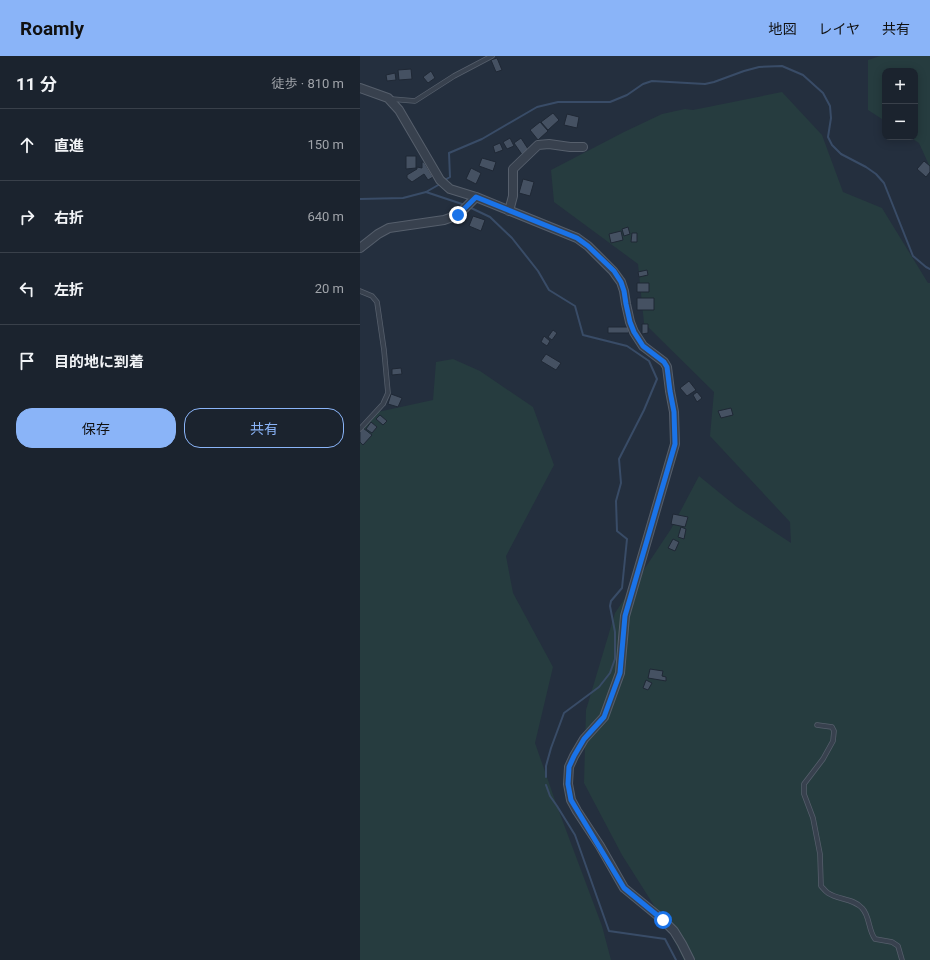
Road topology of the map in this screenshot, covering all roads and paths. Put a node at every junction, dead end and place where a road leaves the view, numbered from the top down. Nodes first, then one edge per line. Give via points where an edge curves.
1 (492, 56) edge
2 (360, 88) edge
3 (391, 100) junction
4 (583, 147) dead end
5 (471, 202) junction
6 (509, 211) junction
7 (360, 248) edge
8 (360, 291) edge
9 (360, 429) edge
10 (817, 726) dead end
11 (690, 960) edge
12 (902, 960) edge

1 - 3 lane via 415,101
2 - 3 street
3 - 5 street via 440,180
4 - 6 street via 538,145 513,169 513,196
5 - 6 street
5 - 7 street via 458,215 449,219 389,228
6 - 11 street via 577,238 600,257 621,282 634,332 643,346 667,367 674,412 675,444 625,616 620,673 604,717 584,739 574,756 569,767 568,784 571,800 624,888 674,931
8 - 9 lane via 372,296 377,302 388,393 383,404
10 - 12 lane via 832,727 834,731 833,741 823,759 804,784 804,794 813,818 820,854 821,886 828,893 857,903 864,909 875,940 892,942 898,946

